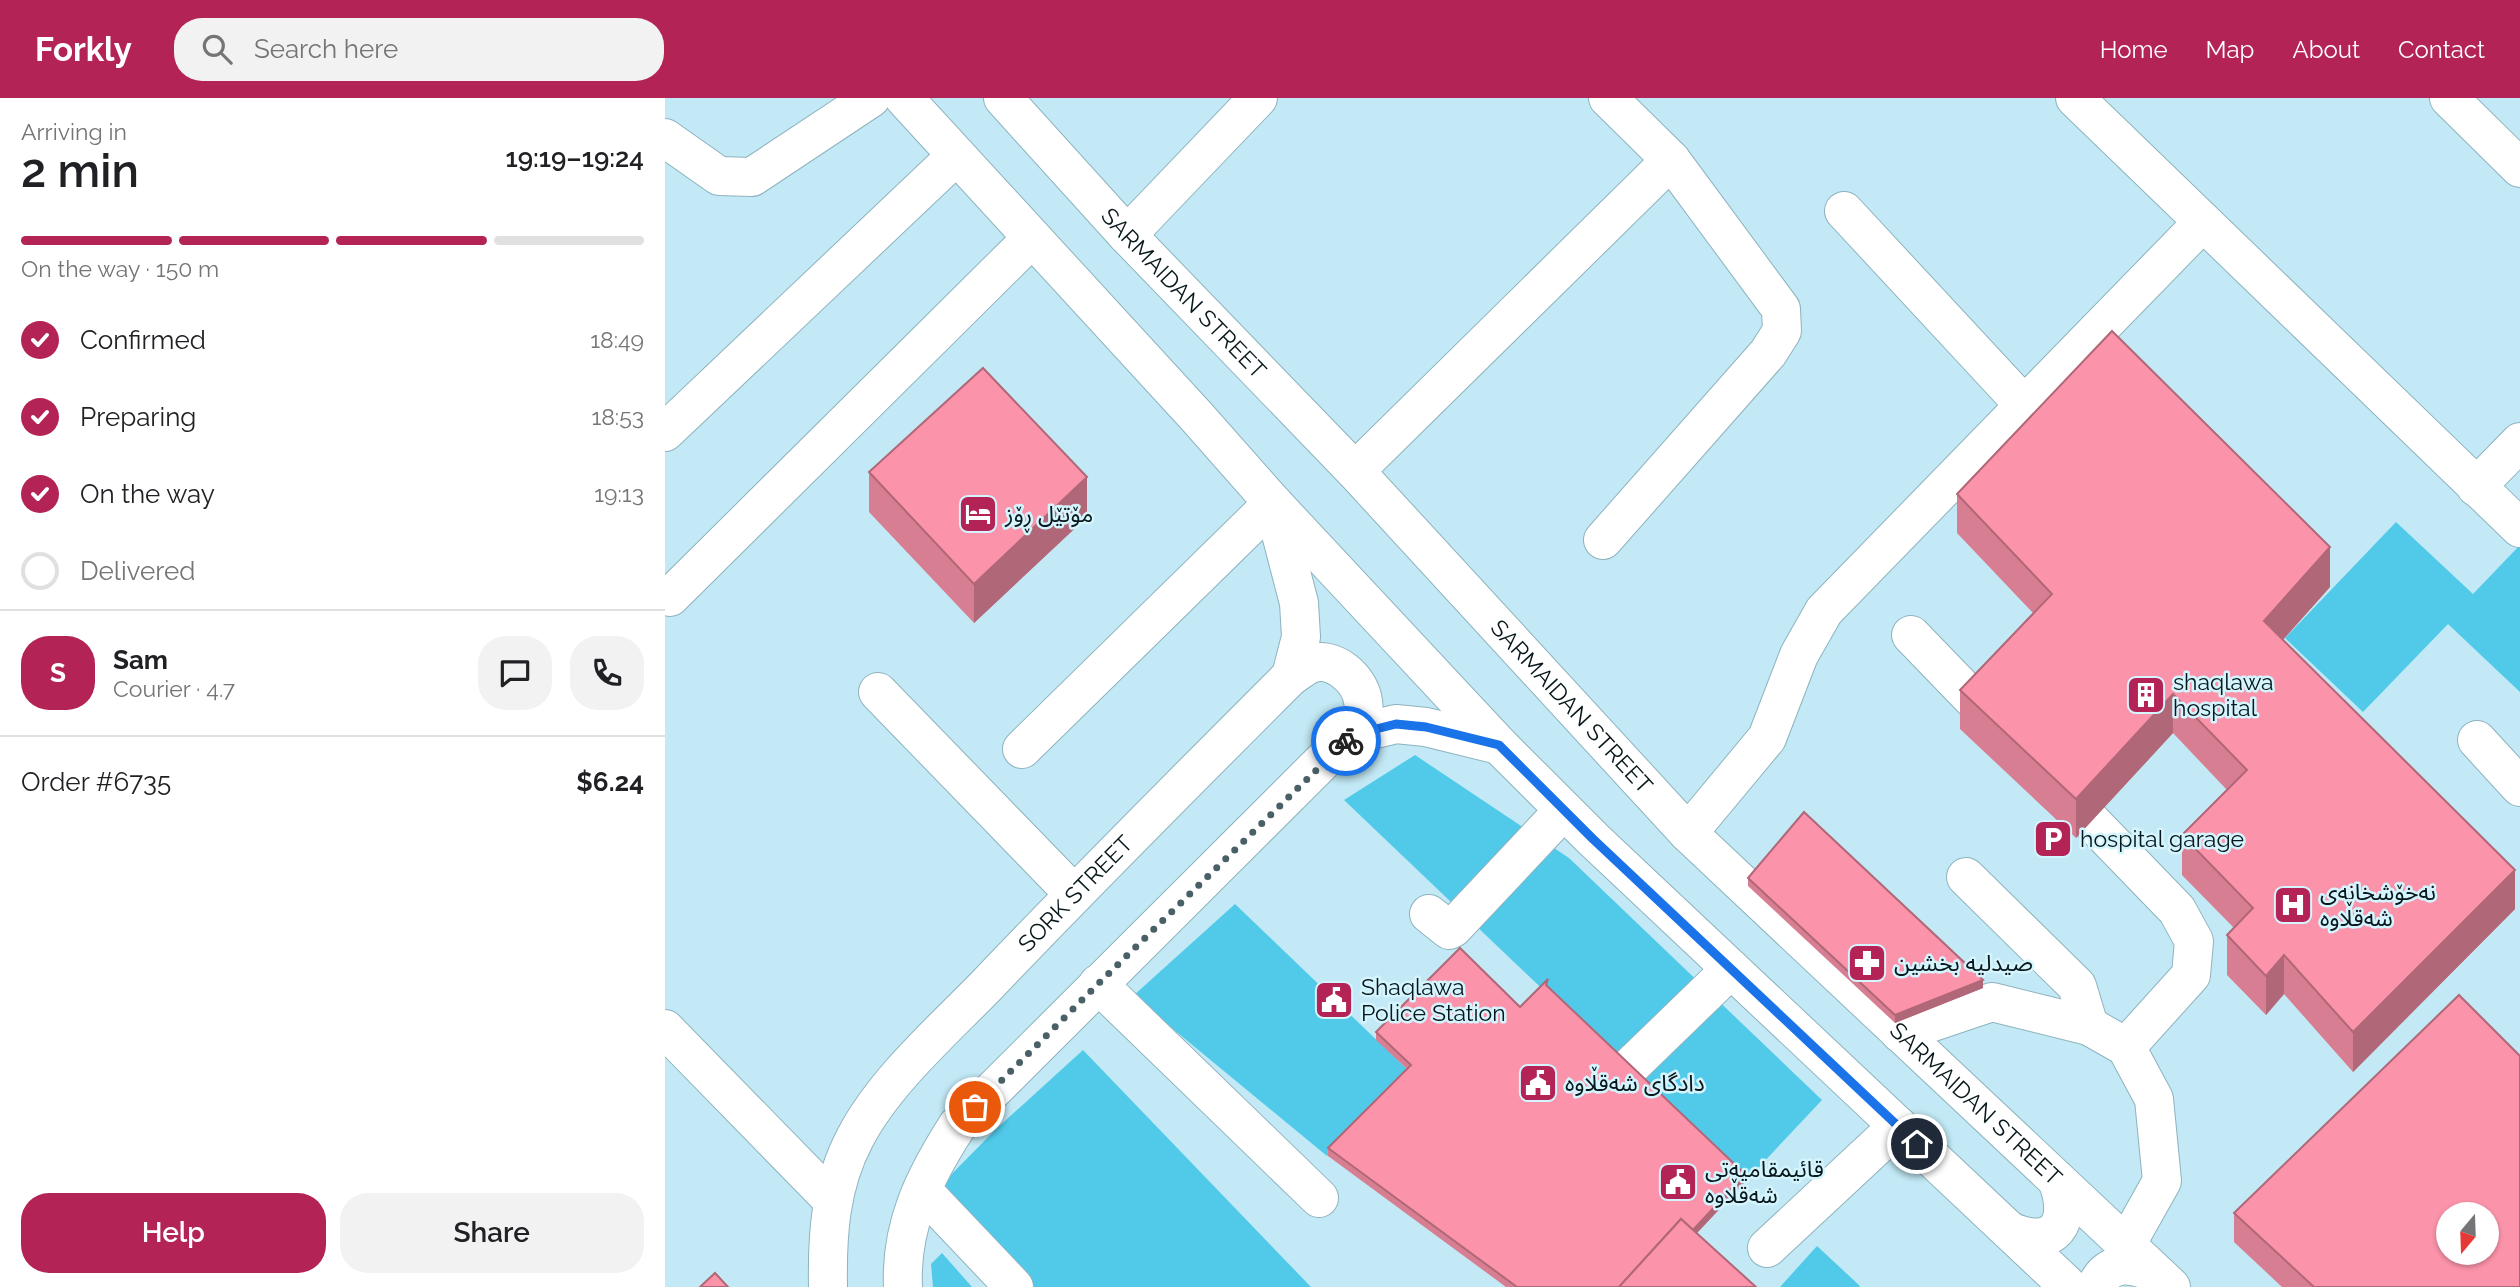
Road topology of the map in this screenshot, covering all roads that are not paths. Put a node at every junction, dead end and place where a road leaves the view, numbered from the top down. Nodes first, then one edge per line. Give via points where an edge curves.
1 (871, 98) edge
2 (904, 98) edge
3 (1003, 98) edge
4 (1258, 98) edge
5 (1608, 98) edge
6 (2075, 98) edge
7 (2449, 98) edge
8 (665, 138) edge
9 (956, 156) junction
10 (1671, 160) junction
11 (2520, 168) edge
12 (1843, 211) dead end
13 (2203, 222) junction
14 (1127, 235) junction
15 (1032, 238) junction
16 (2025, 406) junction
17 (665, 432) edge
18 (2520, 442) edge
19 (1355, 471) junction
20 (2476, 487) junction
21 (1273, 503) junction
22 (2520, 528) edge
23 (1602, 540) dead end
24 (670, 597) dead end
25 (1911, 635) dead end
26 (1291, 677) junction
27 (878, 692) dead end
28 (1352, 735) junction
29 (2477, 740) dead end
30 (1499, 745) junction
31 (1022, 749) dead end
32 (2520, 787) edge
33 (1564, 810) junction
34 (1688, 834) junction
35 (1966, 877) dead end
36 (1074, 894) junction
37 (1429, 914) dead end
38 (1731, 969) junction
39 (1098, 984) junction
40 (2088, 1026) junction
41 (665, 1029) edge
42 (1900, 1033) junction
43 (2126, 1047) junction
44 (1608, 1088) edge
45 (1898, 1126) junction
46 (2057, 1180) junction
47 (922, 1190) junction
48 (1319, 1198) dead end
49 (833, 1201) junction
50 (2010, 1231) junction
51 (2126, 1245) junction
52 (1767, 1248) dead end
53 (2165, 1282) edge
54 (828, 1287) edge
55 (904, 1287) edge
56 (1014, 1287) edge
57 (2075, 1287) edge

1 - 8 street via 753,177 719,176
2 - 9 street
3 - 14 street, SARMAIDAN STREET
4 - 14 street
5 - 10 street
6 - 13 street
7 - 11 street
9 - 15 street
9 - 17 street
10 - 19 street
10 - 23 street via 1781,309 1782,331 1767,354
12 - 16 street
13 - 16 street
13 - 20 street
14 - 19 street, SARMAIDAN STREET
15 - 21 street
15 - 24 street
16 - 34 street via 1824,611 1799,655 1767,738
18 - 20 street
19 - 34 street, SARMAIDAN STREET
20 - 22 street
21 - 26 street via 1299,603 1301,637
21 - 30 street
21 - 31 street
25 - 43 street via 2177,910 2194,941 2192,975
26 - 28 street via 1311,664 1324,663 1353,678 1364,704 1361,723
26 - 36 street, SORK STREET
27 - 36 street
28 - 30 street via 1396,724
28 - 39 street
29 - 32 street
30 - 33 street
33 - 37 street via 1453,928 1445,928
33 - 38 street
34 - 42 street, SARMAIDAN STREET
35 - 40 street via 2077,986
36 - 49 street, SORK STREET via 882,1095 854,1138
38 - 44 street
38 - 45 street
39 - 47 street via 957,1126
39 - 48 street
40 - 42 street via 1992,1002
40 - 43 street
41 - 49 street
42 - 46 street, SARMAIDAN STREET
43 - 51 street via 2154,1099 2162,1181
45 - 50 street
45 - 52 street
46 - 50 street via 2065,1205 2058,1229 2035,1237
46 - 51 street, SARMAIDAN STREET
47 - 55 street via 911,1218 902,1269
47 - 56 street
49 - 54 street, SORK STREET via 827,1237
50 - 57 street
51 - 53 street, SARMAIDAN STREET
53 - 57 street via 2143,1267 2129,1265 2113,1267

